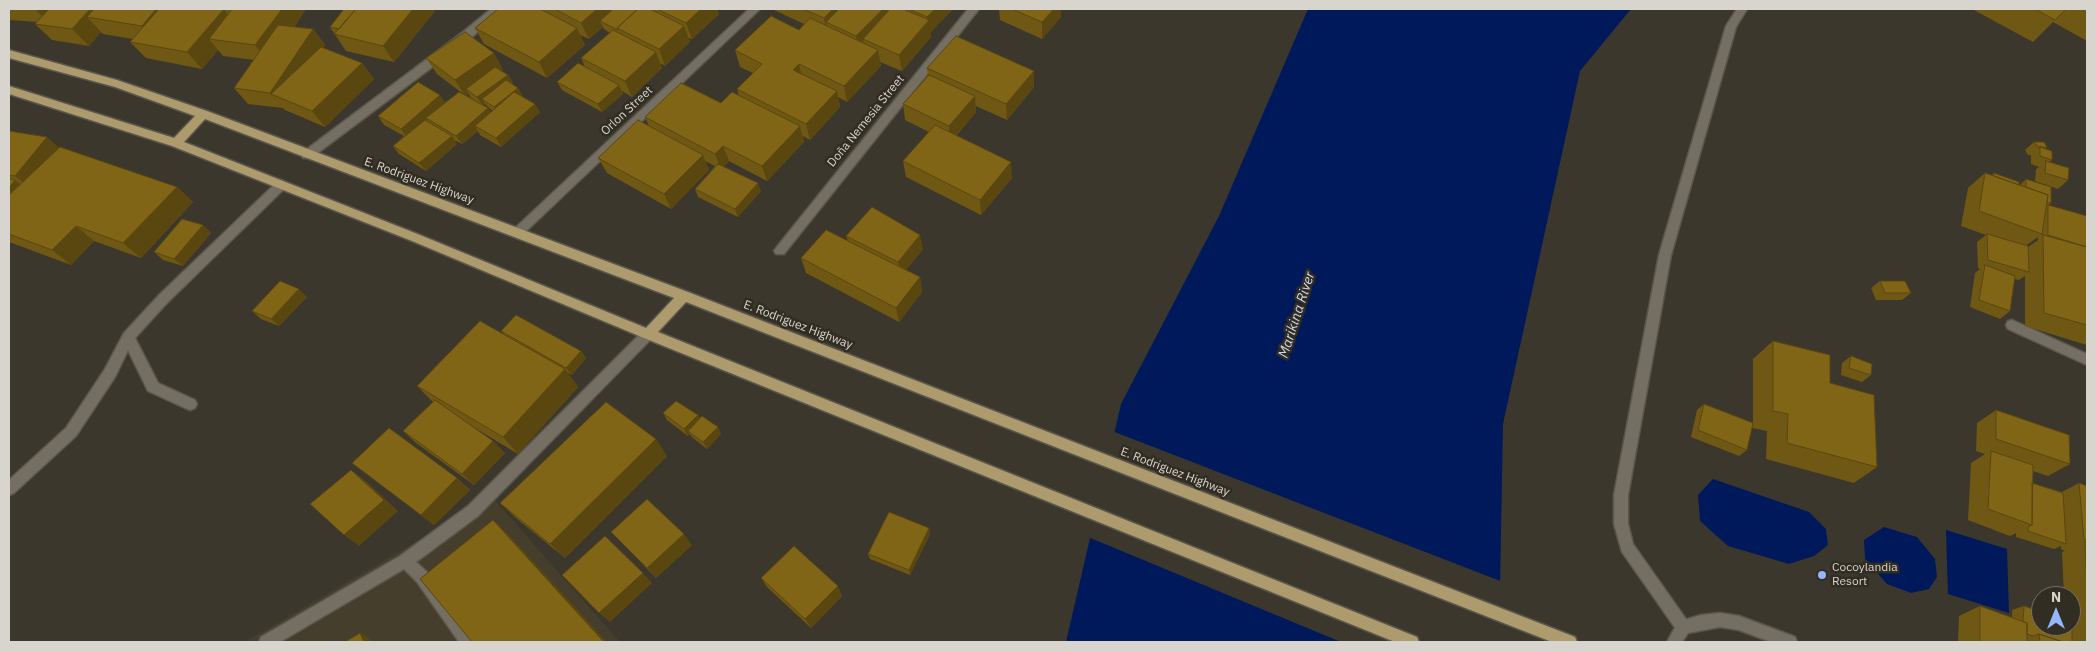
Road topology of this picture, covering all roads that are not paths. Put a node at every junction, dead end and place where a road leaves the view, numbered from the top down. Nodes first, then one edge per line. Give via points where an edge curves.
1 (498, 9) edge
2 (755, 9) edge
3 (974, 9) edge
4 (1742, 9) edge
5 (9, 54) edge
6 (9, 90) edge
7 (203, 114) junction
8 (176, 144) junction
9 (307, 155) junction
10 (281, 185) junction
11 (517, 233) junction
12 (780, 251) dead end
13 (684, 296) junction
14 (2012, 325) dead end
15 (648, 334) junction
16 (128, 337) junction
17 (2087, 360) edge
18 (190, 404) dead end
19 (9, 489) edge
20 (405, 561) junction
21 (1683, 628) junction
22 (266, 642) edge
23 (468, 642) edge
24 (1412, 642) edge
25 (1570, 642) edge
26 (1674, 642) edge
27 (1790, 642) edge

1 - 9 street
2 - 11 street, Orlon Street
3 - 12 street, Doña Nemesia Street
4 - 21 street via 1731,26 1665,256 1622,496 1621,524 1627,547
5 - 7 main road, E. Rodriguez Highway via 117,84
6 - 8 main road
7 - 8 main road
7 - 9 main road, E. Rodriguez Highway
8 - 10 main road
9 - 11 main road, E. Rodriguez Highway
10 - 15 main road
10 - 16 street
11 - 13 main road, E. Rodriguez Highway
13 - 15 main road
13 - 25 main road, E. Rodriguez Highway
14 - 17 street
15 - 20 street via 473,511
15 - 24 main road
16 - 18 street via 153,386
16 - 19 street via 110,373 71,432
20 - 22 street
20 - 23 street via 422,577
21 - 26 street
21 - 27 street via 1720,620 1740,623

